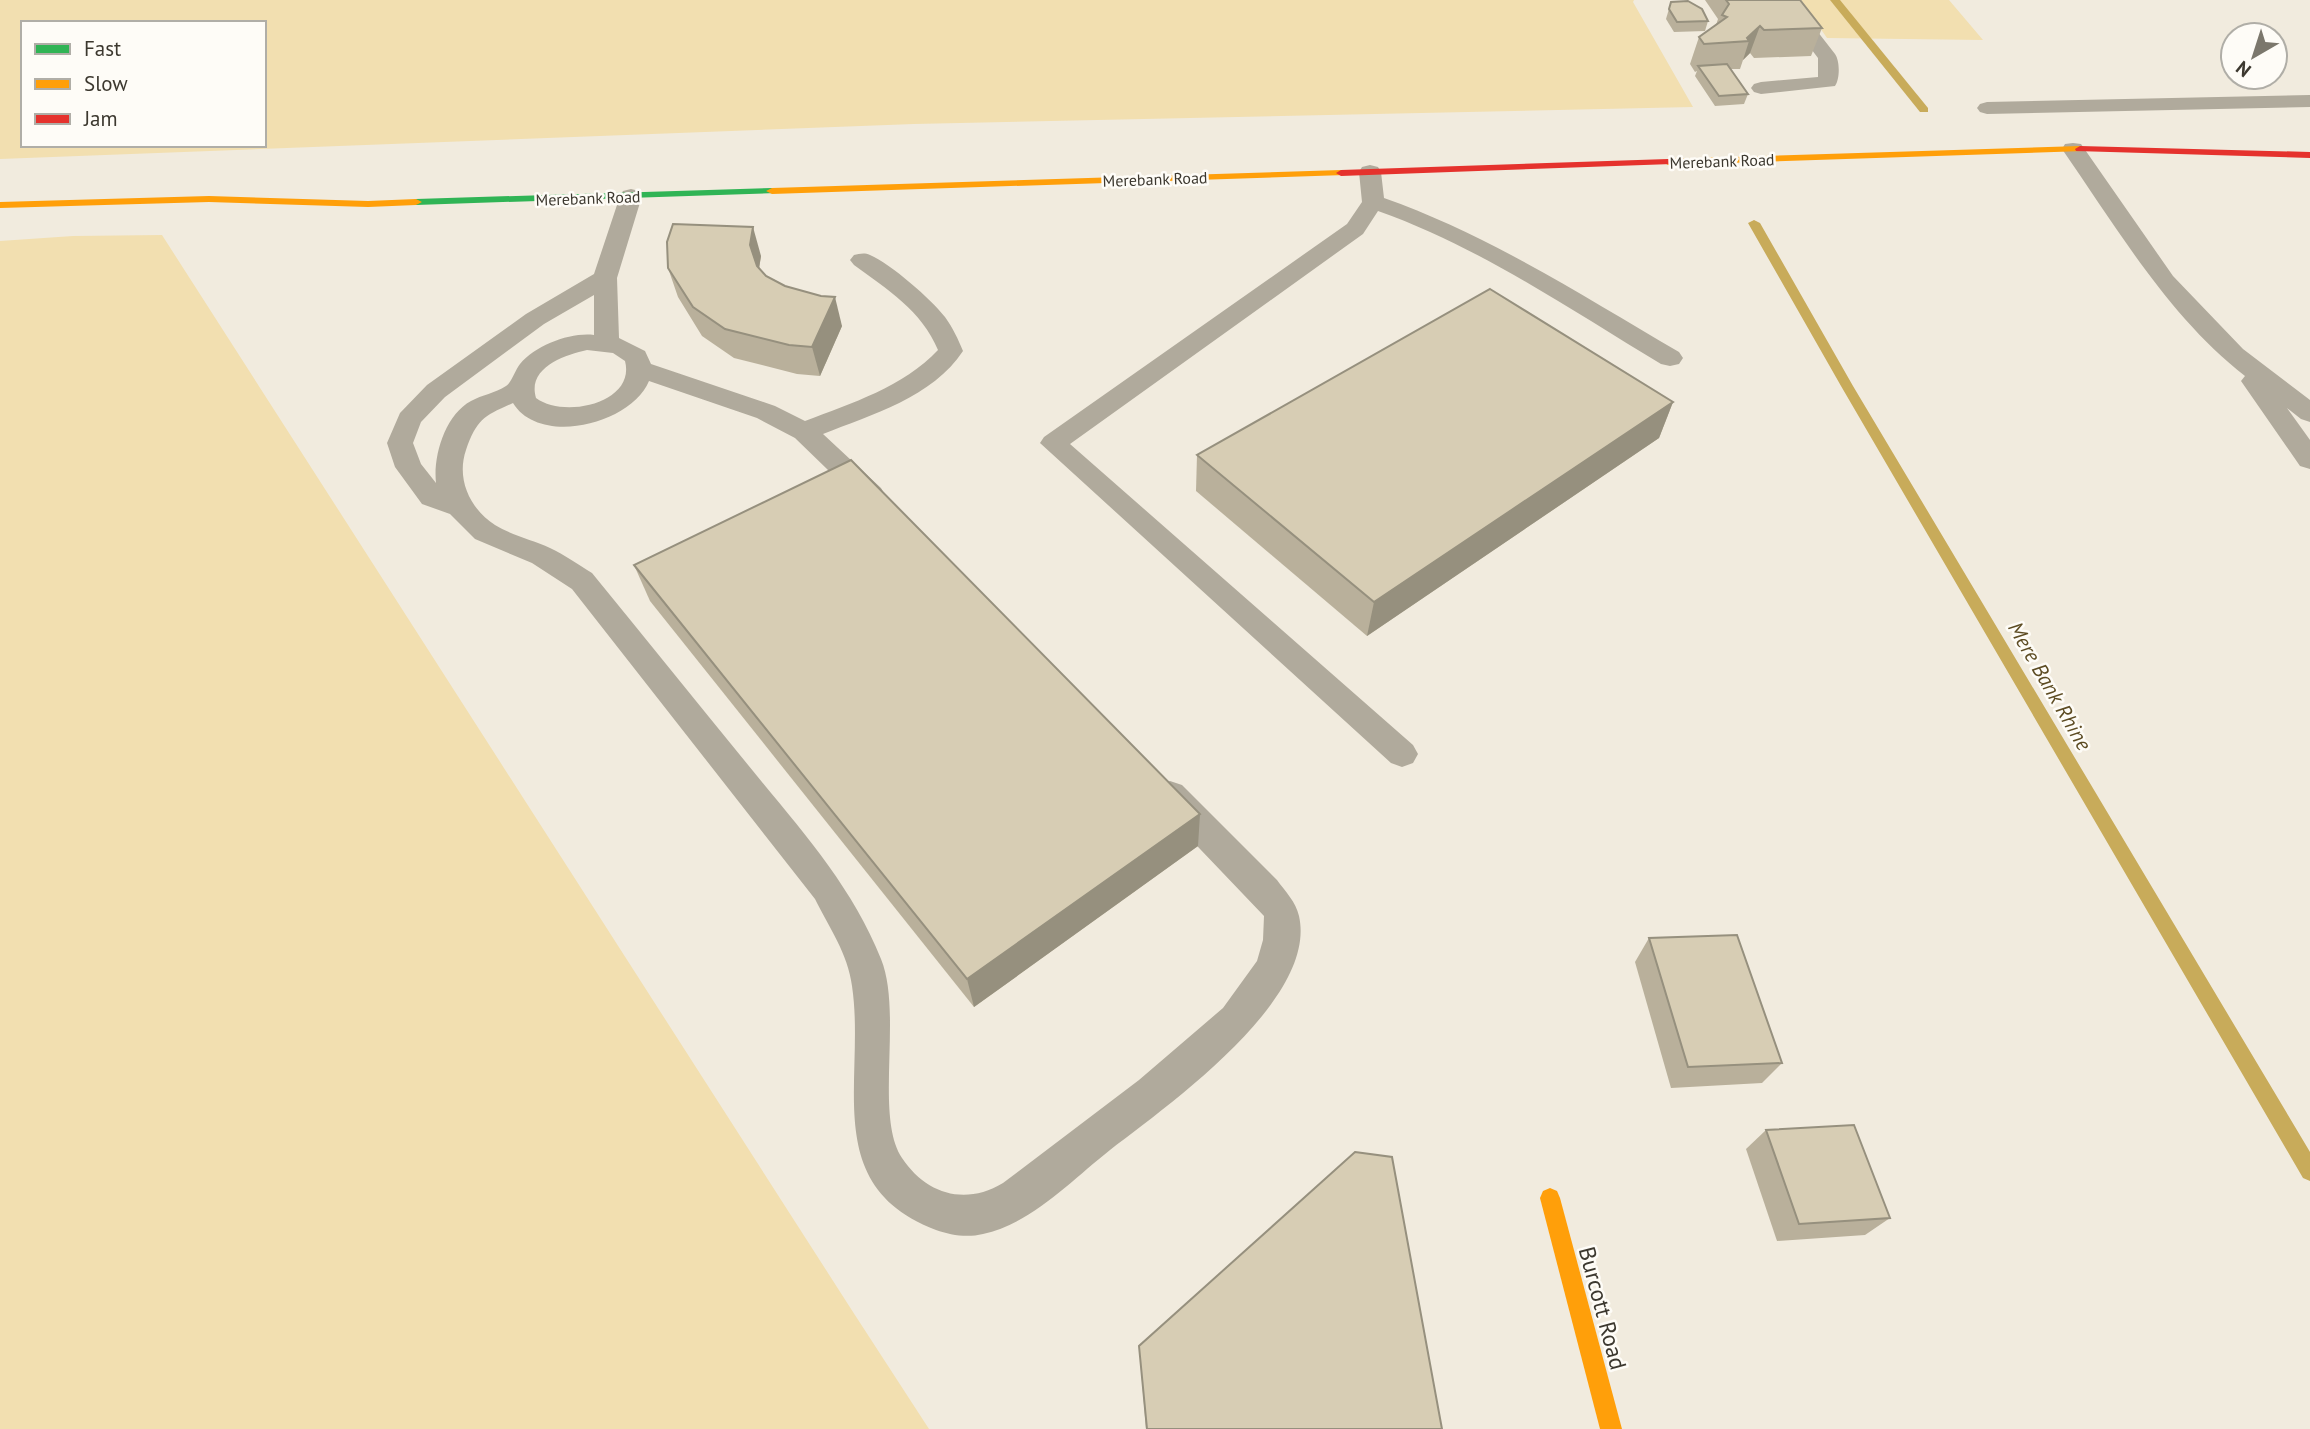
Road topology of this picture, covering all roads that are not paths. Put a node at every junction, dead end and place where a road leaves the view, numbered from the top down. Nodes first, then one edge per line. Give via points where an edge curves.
1 (1783, 0) edge
2 (1761, 88) dead end
3 (2310, 101) edge
4 (1987, 108) dead end
5 (2073, 149) junction
6 (2310, 155) edge
7 (1370, 172) junction
8 (631, 197) junction
9 (1373, 202) junction
10 (0, 205) edge
11 (862, 260) dead end
12 (605, 278) junction
13 (607, 342) junction
14 (2234, 355) junction
15 (1670, 358) dead end
16 (640, 369) junction
17 (520, 390) junction
18 (2310, 413) edge
19 (804, 432) junction
20 (2310, 460) edge
21 (460, 507) junction
22 (888, 512) edge
23 (1402, 754) dead end
24 (1150, 775) edge
25 (1550, 1198) dead end
26 (1611, 1429) edge

1 - 2 lane via 1828,58 1828,82
3 - 4 lane
5 - 6 street, Merebank Road
5 - 7 street, Merebank Road
5 - 14 lane via 2165,281
7 - 8 street, Merebank Road
7 - 9 lane
8 - 10 street, Merebank Road via 368,204 209,199
8 - 12 lane
9 - 15 lane via 1415,215 1486,251
9 - 23 lane via 1355,229 1054,443
11 - 19 lane via 929,312 946,335 951,351 939,367 907,386
12 - 13 lane
12 - 21 lane via 535,318 465,368 409,419 400,443 409,467 432,497
13 - 16 lane via 633,354
13 - 17 lane via 587,342 548,354 523,377
14 - 18 lane
14 - 20 lane
16 - 17 lane via 636,386 626,397 593,414 571,418 535,411 524,402
16 - 19 lane via 766,412
17 - 21 lane via 478,408 463,422 451,456 449,481
19 - 22 lane
21 - 24 lane via 485,532 541,556 582,581 827,888 856,943 871,988 874,1131 883,1165 900,1188 923,1204 958,1217 987,1213 1030,1189 1233,1023 1267,979 1283,938 1280,911
25 - 26 street, Burcott Road

